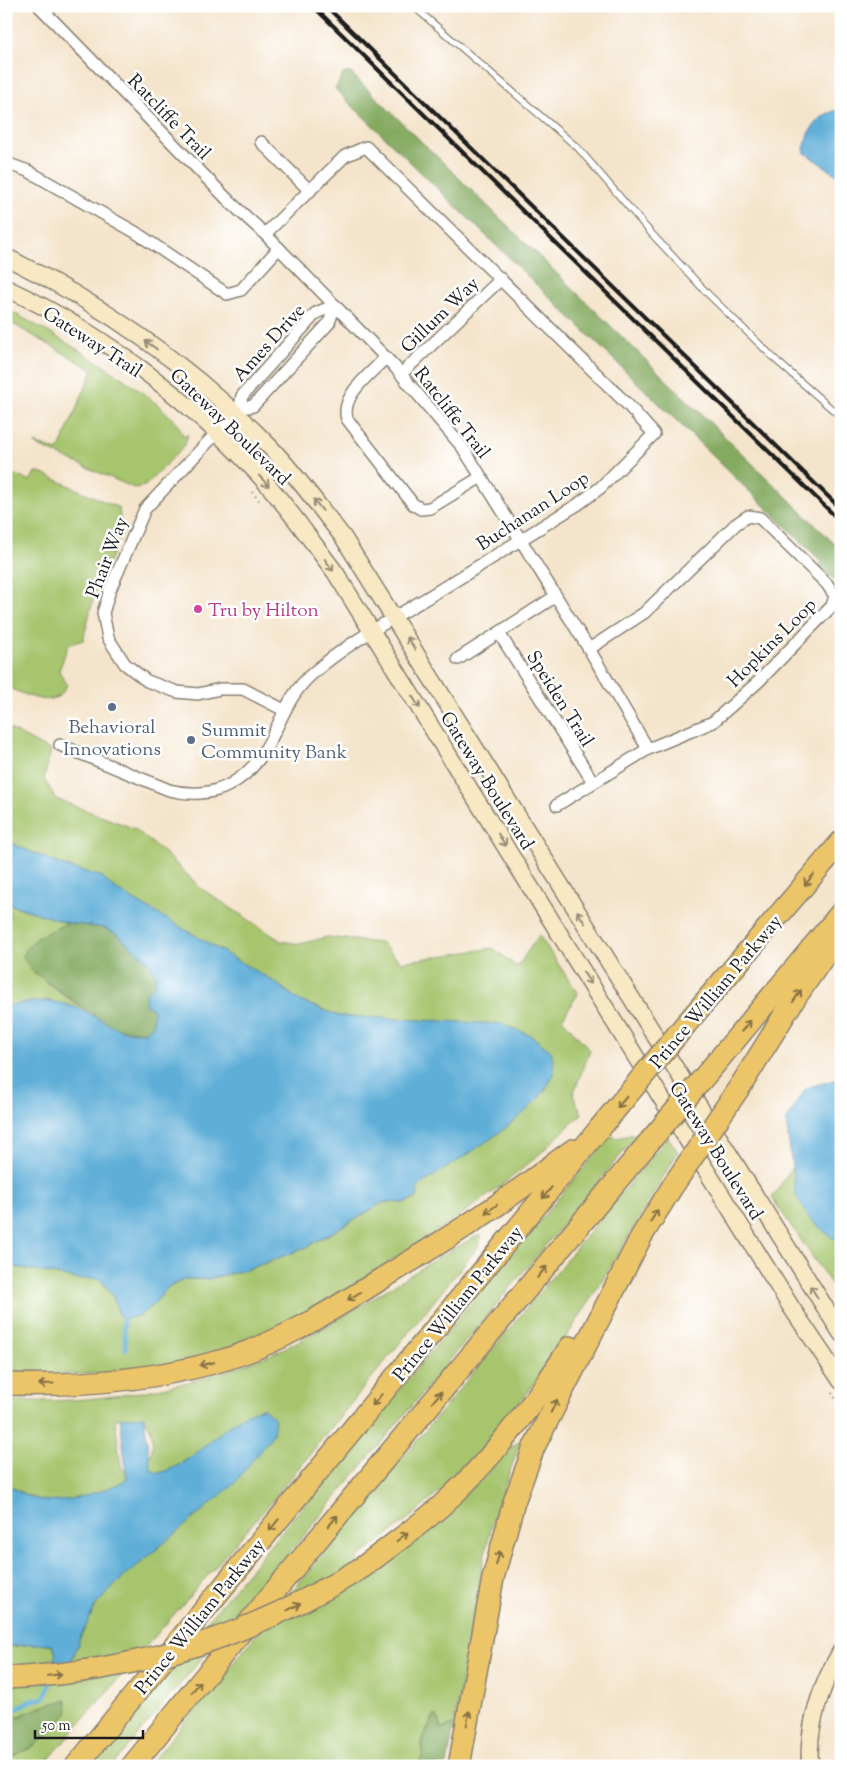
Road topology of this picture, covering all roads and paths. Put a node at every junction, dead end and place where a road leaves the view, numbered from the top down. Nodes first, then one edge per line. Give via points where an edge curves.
1 (39, 6) edge
2 (413, 6) edge
3 (261, 142) dead end
4 (6, 163) edge
5 (310, 191) junction
6 (265, 234) junction
7 (279, 248) junction
8 (6, 257) edge
9 (501, 279) junction
10 (6, 288) edge
11 (335, 305) junction
12 (386, 357) junction
13 (401, 374) junction
14 (237, 411) junction
15 (841, 417) edge
16 (217, 434) junction
17 (481, 477) junction
18 (249, 489) dead end
19 (267, 509) dead end
20 (520, 539) junction
21 (556, 596) junction
22 (395, 618) junction
23 (372, 633) junction
24 (499, 633) junction
25 (589, 649) junction
26 (458, 659) dead end
27 (284, 710) junction
28 (60, 745) dead end
29 (648, 748) junction
30 (593, 782) junction
31 (557, 805) dead end
32 (841, 842) edge
33 (841, 913) edge
34 (841, 932) edge
35 (600, 1128) junction
36 (641, 1237) junction
37 (841, 1333) edge
38 (841, 1381) edge
39 (6, 1384) edge
40 (841, 1652) edge
41 (6, 1678) edge
42 (76, 1766) edge
43 (132, 1766) edge
44 (459, 1766) edge
45 (810, 1766) edge

1 - 6 street, Ratcliffe Trail
2 - 15 lane via 578,148 651,234 707,293
3 - 5 street
4 - 7 street via 28,171 135,232 227,294 242,290
5 - 6 street, Buchanan Loop
5 - 9 street, Buchanan Loop via 345,156 366,147
6 - 7 street, Ratcliffe Trail
7 - 11 street, Ratcliffe Trail
14 -> 8 street, Gateway Boulevard via 103,310 60,283
9 - 13 street, Gillum Way
9 - 20 street, Buchanan Loop via 654,434 600,488
10 - 16 street, Gateway Boulevard via 72,323 133,363
11 - 12 street, Ratcliffe Trail
11 - 14 street, Ames Drive via 316,313 242,396
11 - 14 street, Ames Drive via 330,323 253,406
12 - 13 street, Ratcliffe Trail
12 - 17 street via 349,396 344,409 347,419 413,504 421,509 430,508
13 - 17 street, Ratcliffe Trail via 463,448
14 - 16 street
22 -> 14 street, Gateway Boulevard via 343,537 307,490
16 -> 23 street, Gateway Boulevard via 267,485 300,525 335,572
16 - 27 street, Phair Way via 145,509 103,613 108,638 125,664 147,682 177,692 198,694 220,689 243,689
17 - 20 street, Ratcliffe Trail
18 - 19 path
20 - 21 street, Ratcliffe Trail
20 - 22 street, Buchanan Loop
21 - 24 street
21 - 25 street, Ratcliffe Trail
22 - 23 street, Buchanan Loop
37 -> 22 street, Gateway Boulevard
23 - 27 street, Buchanan Loop via 314,672 299,686
23 -> 38 street, Gateway Boulevard via 786,1300
24 - 26 street
24 - 30 street, Speiden Trail
25 - 29 street, Ratcliffe Trail
25 - 29 street, Hopkins Loop via 644,613 748,516 760,518 836,596 832,606 758,682 713,722
27 - 28 street, Buchanan Loop via 264,756 230,785 205,792 187,794 169,790
29 - 30 street
30 - 31 street
32 -> 35 highway, Prince William Parkway, bridge
43 -> 33 highway, bridge
36 -> 34 highway, bridge
35 -> 39 highway via 581,1145 448,1238 330,1311 267,1343 214,1363 168,1374 125,1380
35 -> 42 highway, Prince William Parkway
41 -> 36 highway, bridge via 106,1669 191,1648 284,1612 363,1567 443,1504 514,1427 553,1374
44 -> 36 highway via 493,1578 514,1502 534,1446
40 - 45 street via 816,1709 810,1739

